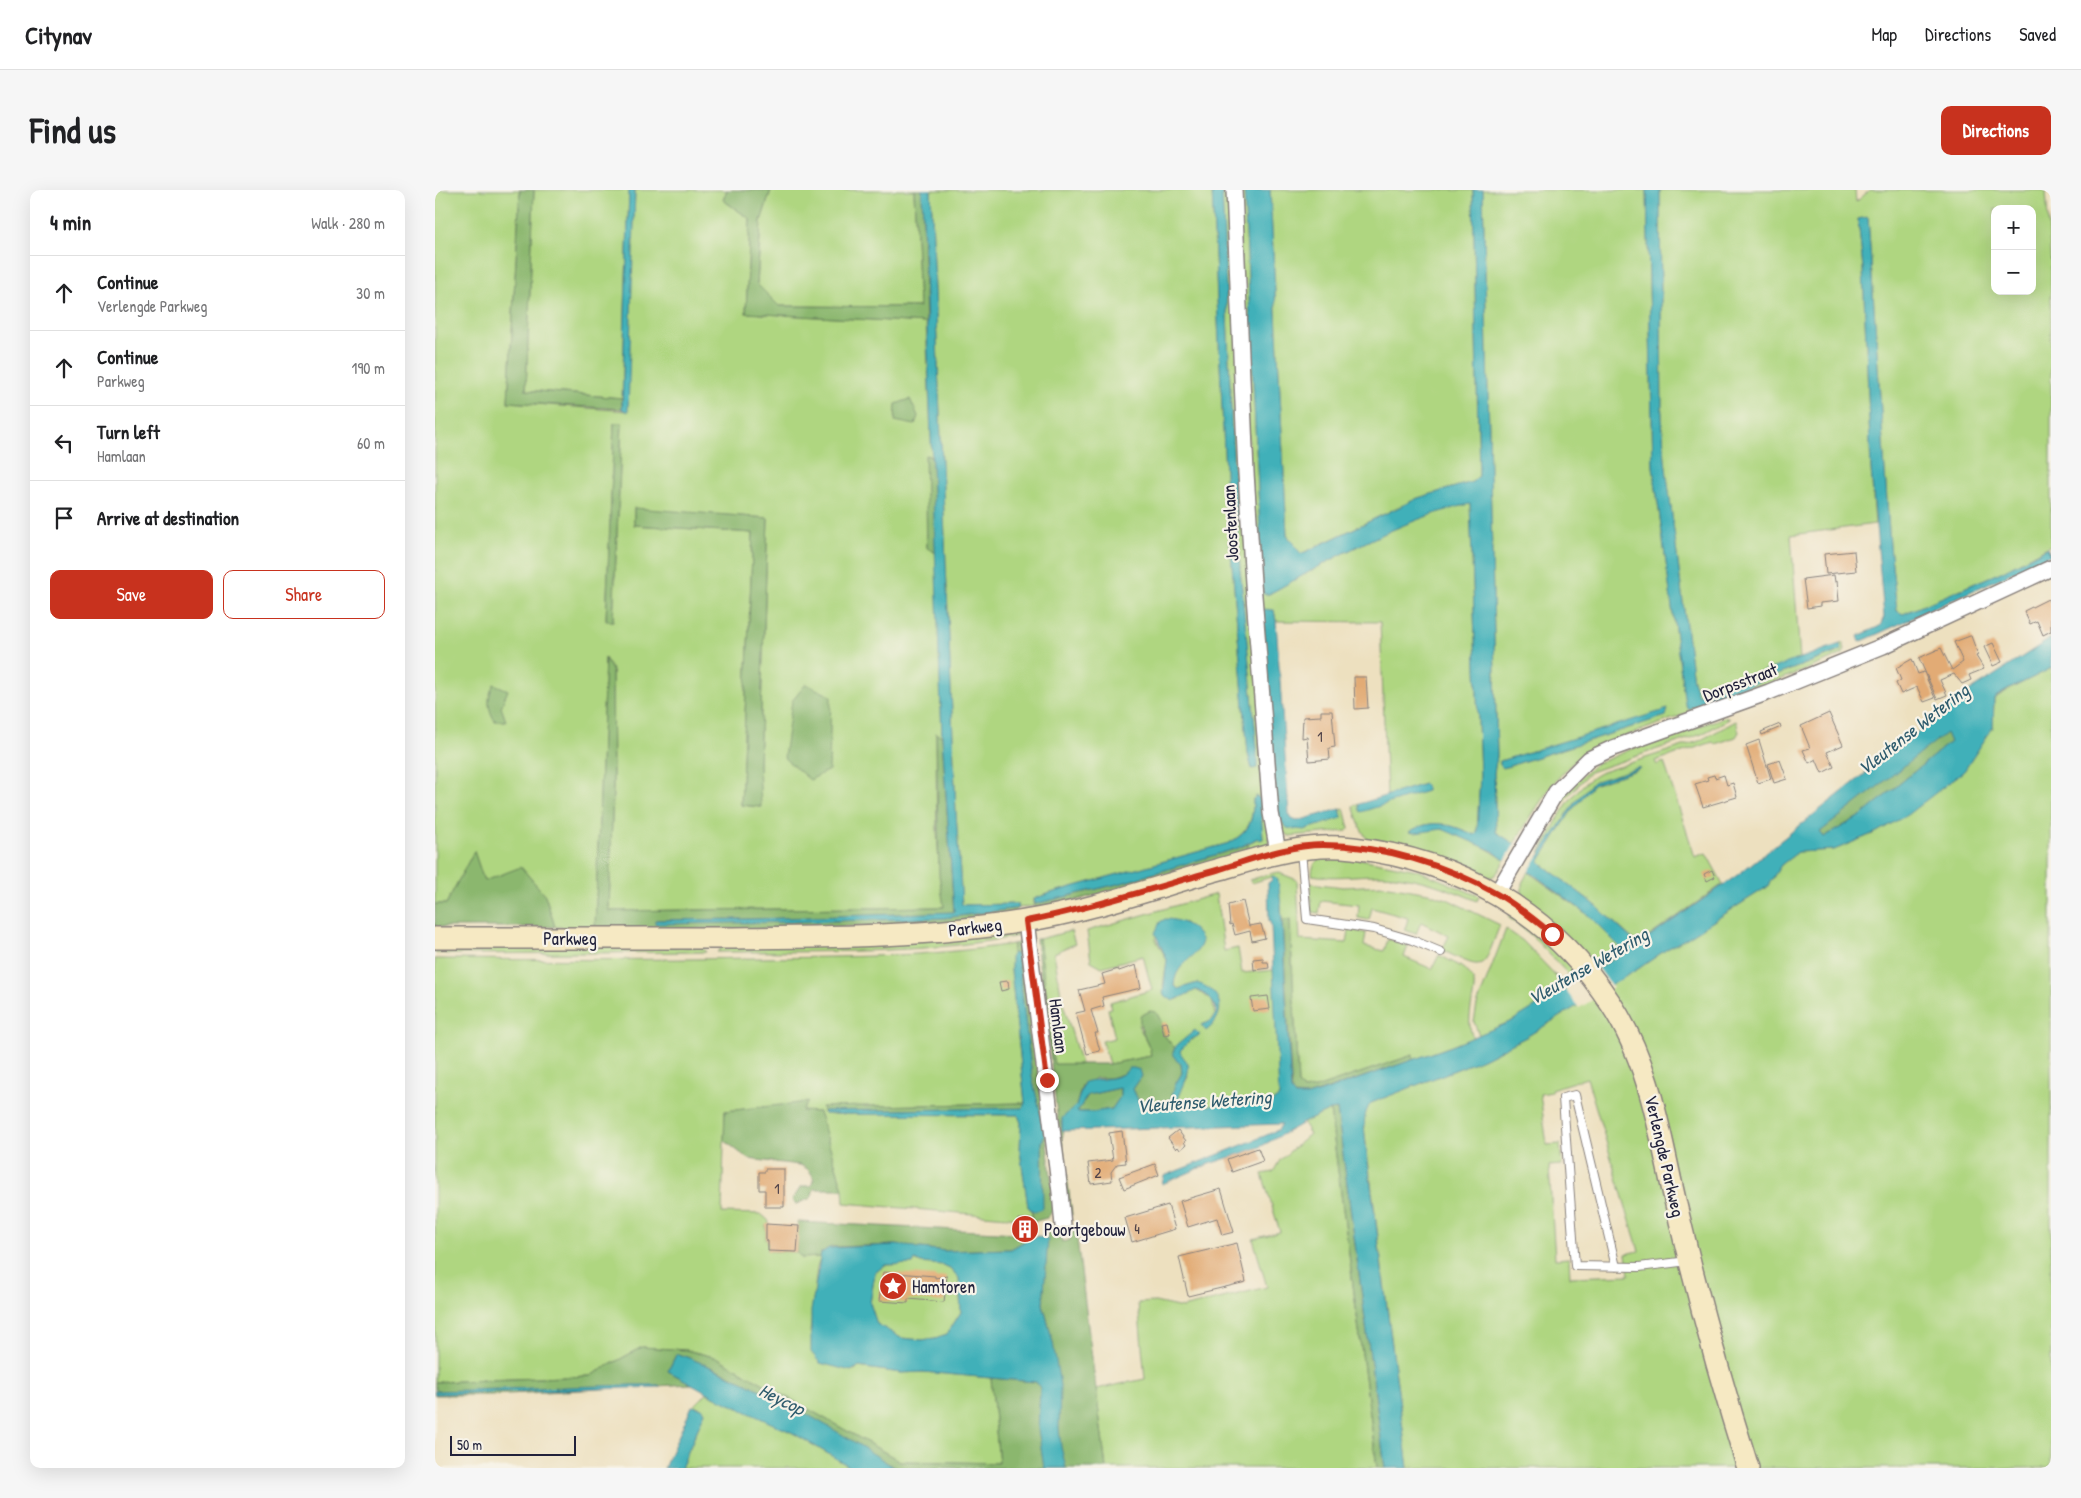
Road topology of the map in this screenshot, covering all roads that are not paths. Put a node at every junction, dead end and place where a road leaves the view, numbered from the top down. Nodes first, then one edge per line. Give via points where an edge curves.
1 (1234, 190) edge
2 (2051, 568) edge
3 (1301, 848) junction
4 (1278, 852) junction
5 (1497, 893) junction
6 (1026, 921) junction
7 (435, 938) edge
8 (1441, 952) dead end
9 (1063, 1226) dead end
10 (1690, 1260) junction
11 (1616, 1267) junction
12 (1748, 1468) edge

1 - 4 street, Joostenlaan via 1252,574 1271,813
2 - 5 street, Dorpsstraat via 1875,650 1599,754 1580,766 1555,792
3 - 4 street, Parkweg
3 - 5 street, Parkweg via 1322,845 1390,854 1443,869
3 - 8 lane via 1307,919 1383,931
4 - 6 street, Parkweg via 1077,910
5 - 10 street, Verlengde Parkweg via 1545,928 1581,963 1611,1003 1632,1041 1650,1088
6 - 7 street, Parkweg via 922,934
6 - 9 street, Hamlaan
10 - 11 lane
10 - 12 street, Verlengde Parkweg via 1716,1366
11 - 11 lane via 1575,1266 1563,1098 1575,1095

